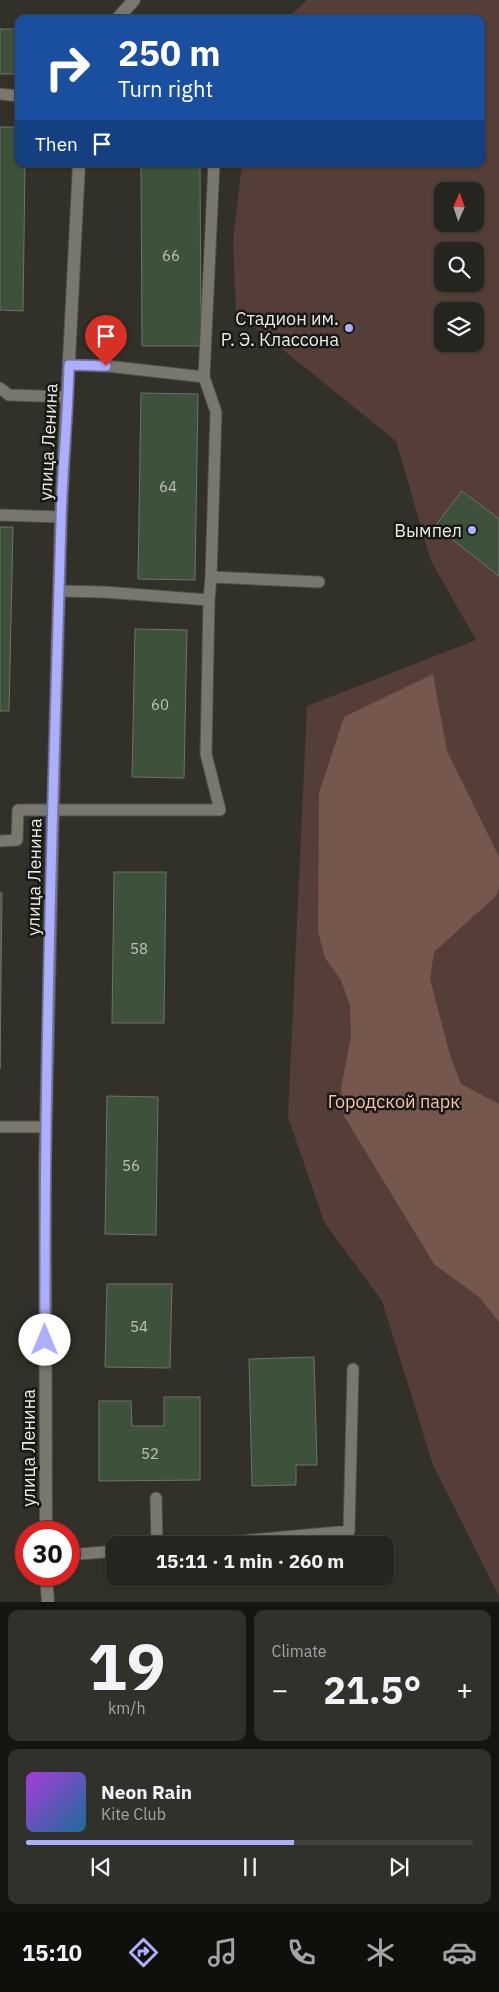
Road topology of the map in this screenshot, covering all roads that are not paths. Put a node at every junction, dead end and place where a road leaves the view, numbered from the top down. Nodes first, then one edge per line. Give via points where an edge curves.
1 (134, 0) edge
2 (121, 15) edge
3 (0, 94) edge
4 (15, 96) edge
5 (80, 167) edge
6 (214, 167) edge
7 (69, 365) junction
8 (204, 377) junction
9 (0, 388) edge
10 (68, 397) junction
11 (0, 515) edge
12 (61, 517) junction
13 (211, 577) junction
14 (319, 582) dead end
15 (59, 591) junction
16 (209, 600) junction
17 (53, 809) junction
18 (0, 841) edge
19 (0, 1127) edge
20 (46, 1127) junction
21 (353, 1369) dead end
22 (156, 1498) dead end
23 (46, 1521) edge
24 (157, 1536) edge
25 (295, 1536) edge
26 (106, 1552) edge
27 (80, 1554) edge
28 (47, 1586) edge
29 (48, 1602) edge

1 - 2 street
3 - 4 lane
5 - 7 street, улица Ленина
6 - 8 lane
7 - 8 lane
7 - 10 street, улица Ленина
8 - 13 lane via 216,412
9 - 10 lane via 9,395
10 - 12 street, улица Ленина
11 - 12 lane
12 - 15 street, улица Ленина
13 - 14 lane
13 - 16 lane
15 - 16 lane
15 - 17 street, улица Ленина
16 - 17 lane via 206,754 220,810
17 - 18 lane via 18,810 16,840
17 - 20 street, улица Ленина
19 - 20 lane
20 - 23 street, улица Ленина
21 - 25 lane via 350,1531
22 - 24 lane
26 - 27 lane
28 - 29 street

